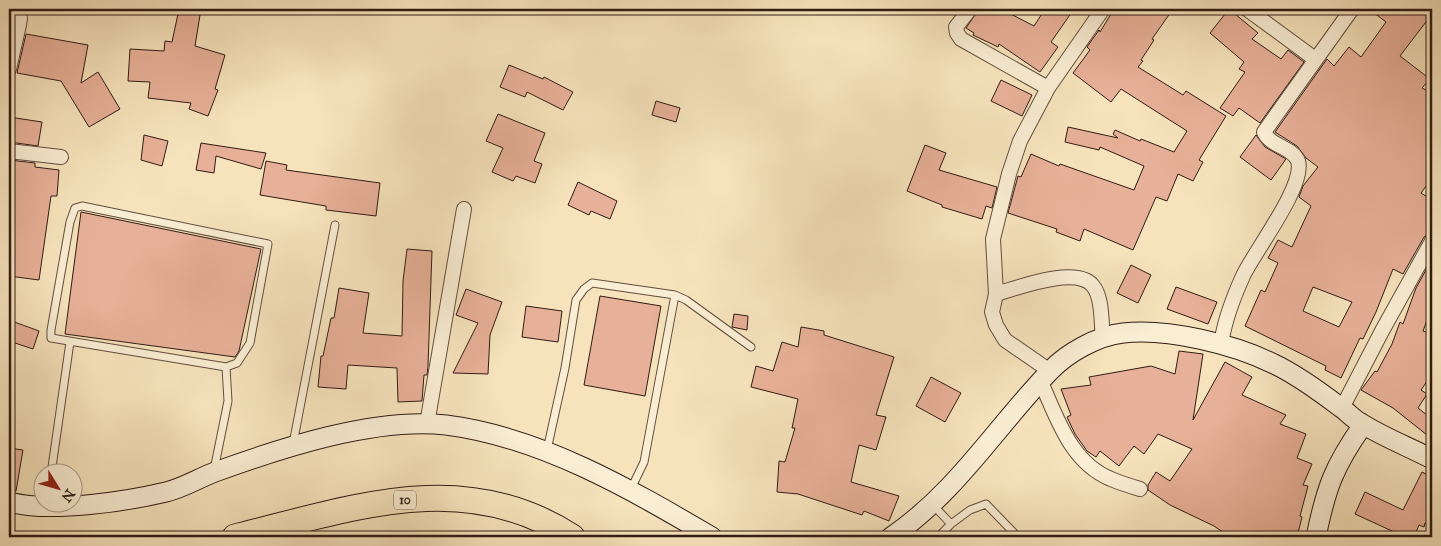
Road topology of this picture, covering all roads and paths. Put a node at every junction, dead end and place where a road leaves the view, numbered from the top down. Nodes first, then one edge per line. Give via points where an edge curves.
1 (13, 9) edge
2 (970, 9) edge
3 (1103, 9) edge
4 (1247, 9) edge
5 (1352, 9) edge
6 (1315, 59) junction
7 (9, 69) edge
8 (1048, 88) junction
9 (9, 151) edge
10 (61, 158) dead end
11 (464, 208) dead end
12 (335, 225) dead end
13 (1432, 241) edge
14 (996, 294) junction
15 (675, 295) junction
16 (1103, 339) junction
17 (70, 342) junction
18 (1222, 345) junction
19 (751, 347) dead end
20 (226, 367) junction
21 (1045, 376) junction
22 (1342, 408) junction
23 (427, 424) junction
24 (1363, 425) junction
25 (293, 446) junction
26 (547, 451) junction
27 (1432, 459) edge
28 (52, 464) edge
29 (214, 472) junction
30 (1140, 488) dead end
31 (630, 491) junction
32 (9, 502) edge
33 (32, 504) edge
34 (82, 504) edge
35 (933, 505) junction
36 (951, 524) junction
37 (235, 537) edge
38 (572, 537) edge
39 (712, 537) edge
40 (891, 537) edge
41 (938, 537) edge
42 (1018, 537) edge
43 (1316, 537) edge

1 - 7 street via 20,18
2 - 8 street via 956,28 961,39
3 - 8 street
4 - 6 street
5 - 6 street
6 - 18 street via 1264,132 1267,138 1294,155 1299,167 1293,191 1243,276 1223,327
8 - 14 street via 1020,141 1009,174 994,239
9 - 10 street
11 - 23 street
12 - 25 lane
13 - 22 street
14 - 16 street via 1061,277 1083,279 1093,285 1097,295
14 - 21 street via 992,312 1004,340
15 - 19 lane
15 - 26 lane via 592,283 584,289 576,300
15 - 31 lane via 644,462
16 - 18 street via 1121,333 1159,333
16 - 21 street via 1064,358
17 - 20 lane
17 - 20 lane via 51,338 51,330 72,214 75,208 90,207 268,244 250,343 238,363
17 - 28 lane
18 - 22 street via 1272,363
20 - 29 lane via 228,401
21 - 30 street via 1075,452 1110,479
21 - 35 street
22 - 24 street
23 - 25 street via 358,431
23 - 26 street via 478,430
24 - 27 street
24 - 43 street via 1337,464 1322,507
25 - 29 street
26 - 31 street
29 - 34 street via 167,492
31 - 39 street
32 - 33 street
35 - 36 lane
35 - 40 street
36 - 41 lane
36 - 42 lane via 970,510 986,504
37 - 38 highway, 10 via 368,504 461,498 530,514

